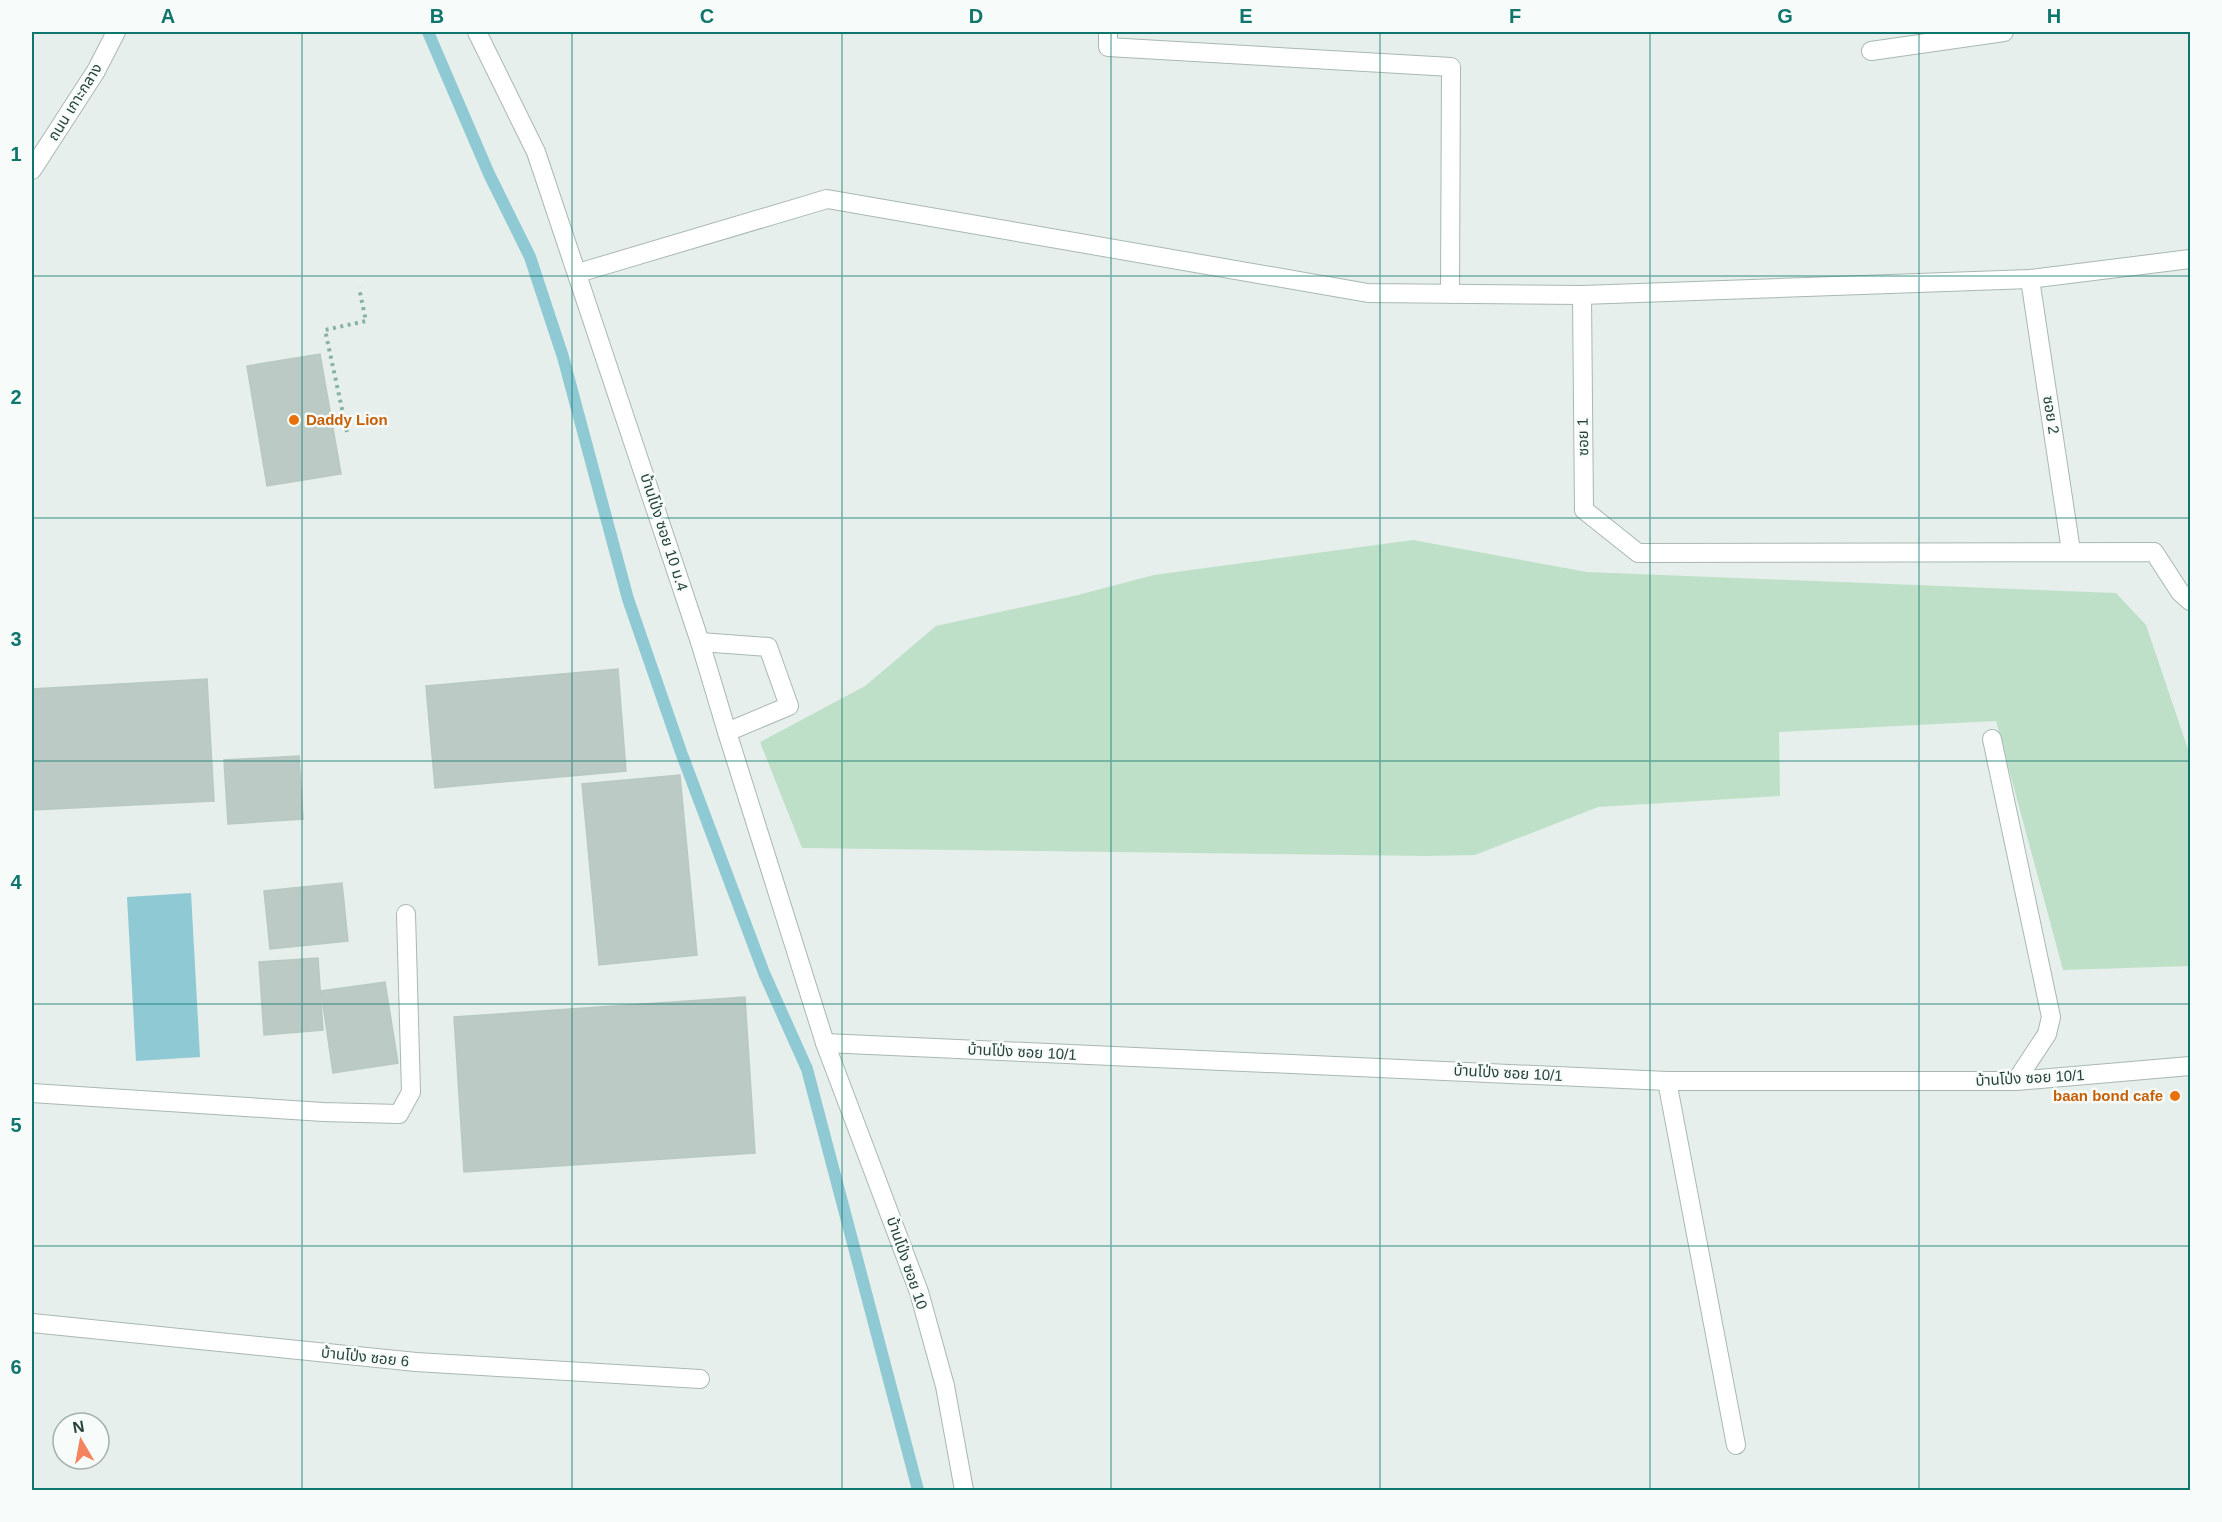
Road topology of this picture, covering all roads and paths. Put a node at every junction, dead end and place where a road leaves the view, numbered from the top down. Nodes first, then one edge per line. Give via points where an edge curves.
1 (116, 32) edge
2 (477, 32) edge
3 (1108, 32) edge
4 (2004, 32) edge
5 (1981, 33) edge
6 (1871, 51) dead end
7 (32, 170) edge
8 (2190, 259) edge
9 (578, 273) junction
10 (2030, 279) junction
11 (359, 288) dead end
12 (1450, 294) junction
13 (1582, 294) junction
14 (347, 432) dead end
15 (2071, 551) junction
16 (2190, 601) edge
17 (700, 642) junction
18 (727, 732) junction
19 (1992, 739) dead end
20 (406, 914) dead end
21 (825, 1043) junction
22 (2190, 1066) edge
23 (1667, 1081) junction
24 (2016, 1082) junction
25 (32, 1093) edge
26 (32, 1323) edge
27 (700, 1378) dead end
28 (1736, 1445) dead end
29 (964, 1491) edge

1 - 7 street, ถนน เกาะกลาง via 96,71
2 - 9 street, บ้านโป่ง ซอย 10 ม.4 via 536,152
3 - 12 street via 1108,47 1451,67
4 - 5 street
5 - 6 street
8 - 10 street
9 - 12 street via 827,199 1368,293
9 - 17 street, บ้านโป่ง ซอย 10 ม.4
10 - 13 street
10 - 15 street, ซอย 2
11 - 14 path via 366,321 325,330
12 - 13 street
13 - 15 street, ซอย 1 via 1584,510 1638,553
15 - 16 street via 2154,552
17 - 18 street, บ้านโป่ง ซอย 10 ม.4
17 - 18 street via 768,646 789,706
18 - 21 street, บ้านโป่ง ซอย 10 ม.4
19 - 24 street via 2051,1017 2047,1034
20 - 25 street via 411,1092 399,1114
21 - 23 street, บ้านโป่ง ซอย 10/1
21 - 29 street, บ้านโป่ง ซอย 10 via 919,1292 945,1386
22 - 24 street, บ้านโป่ง ซอย 10/1
23 - 24 street, บ้านโป่ง ซอย 10/1
23 - 28 street
26 - 27 street, บ้านโป่ง ซอย 6 via 416,1362

